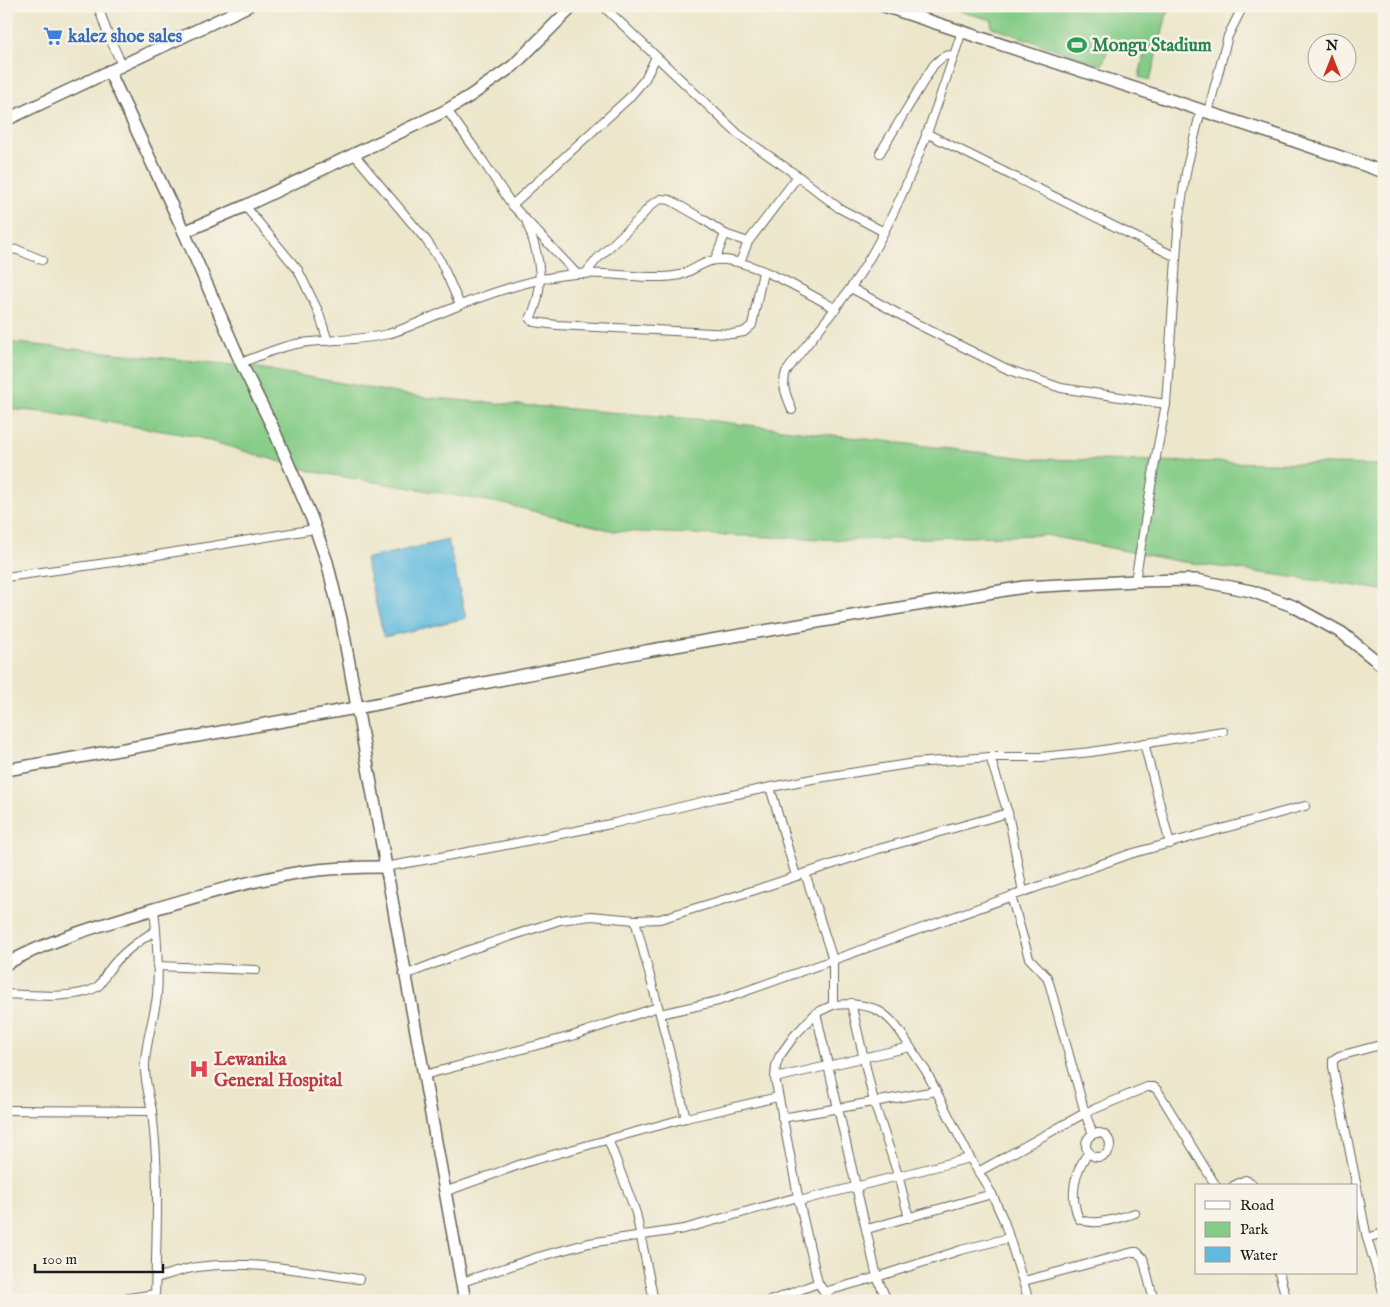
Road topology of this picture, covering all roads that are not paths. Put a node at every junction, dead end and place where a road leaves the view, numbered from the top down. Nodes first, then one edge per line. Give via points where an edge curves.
1 (98, 6) edge
2 (248, 6) edge
3 (573, 6) edge
4 (603, 6) edge
5 (884, 6) edge
6 (1243, 6) edge
7 (962, 31) junction
8 (954, 56) junction
9 (656, 57) junction
10 (122, 65) junction
11 (110, 71) junction
12 (447, 110) junction
13 (1204, 111) junction
14 (6, 120) edge
15 (926, 133) junction
16 (353, 153) junction
17 (880, 154) dead end
18 (1384, 172) edge
19 (798, 176) junction
20 (512, 205) junction
21 (245, 206) junction
22 (527, 223) junction
23 (184, 232) junction
24 (884, 232) junction
25 (724, 234) junction
26 (748, 242) junction
27 (6, 249) edge
28 (1176, 256) junction
29 (42, 260) dead end
30 (715, 260) junction
31 (740, 262) junction
32 (763, 272) junction
33 (576, 273) junction
34 (585, 274) junction
35 (540, 280) junction
36 (851, 288) junction
37 (460, 305) junction
38 (836, 309) junction
39 (328, 341) junction
40 (241, 363) junction
41 (1166, 404) junction
42 (792, 410) dead end
43 (315, 529) junction
44 (6, 577) edge
45 (1135, 581) junction
46 (1384, 667) edge
47 (356, 708) junction
48 (1223, 731) dead end
49 (1144, 743) junction
50 (990, 757) junction
51 (6, 770) edge
52 (770, 788) junction
53 (1305, 806) dead end
54 (1008, 813) junction
55 (1170, 844) junction
56 (385, 866) junction
57 (805, 873) junction
58 (796, 876) junction
59 (1023, 892) junction
60 (1012, 896) junction
61 (154, 909) junction
62 (635, 920) junction
63 (156, 930) junction
64 (833, 960) junction
65 (6, 964) edge
66 (157, 966) junction
67 (256, 970) dead end
68 (405, 975) junction
69 (6, 994) edge
70 (851, 1003) junction
71 (833, 1005) junction
72 (659, 1010) junction
73 (816, 1012) junction
74 (1384, 1044) edge
75 (910, 1047) junction
76 (864, 1056) junction
77 (828, 1066) junction
78 (424, 1075) junction
79 (775, 1078) junction
80 (936, 1091) junction
81 (778, 1096) junction
82 (874, 1102) junction
83 (8, 1108) edge
84 (837, 1108) junction
85 (152, 1111) junction
86 (1085, 1113) junction
87 (686, 1118) junction
88 (782, 1118) junction
89 (1093, 1134) junction
90 (608, 1139) junction
91 (1089, 1152) junction
92 (970, 1158) junction
93 (978, 1172) junction
94 (898, 1176) junction
95 (1215, 1184) edge
96 (1237, 1184) edge
97 (1252, 1184) edge
98 (1356, 1184) edge
99 (856, 1187) junction
100 (447, 1191) junction
101 (1358, 1193) edge
102 (992, 1194) junction
103 (799, 1199) junction
104 (1135, 1213) dead end
105 (909, 1218) junction
106 (867, 1229) junction
107 (1384, 1233) edge
108 (640, 1235) junction
109 (1009, 1238) junction
110 (1367, 1238) junction
111 (1279, 1274) edge
112 (877, 1277) junction
113 (156, 1278) junction
114 (359, 1279) dead end
115 (1024, 1281) junction
116 (462, 1282) junction
117 (818, 1283) junction
118 (824, 1292) junction
119 (1384, 1294) edge
120 (155, 1297) edge
121 (110, 1301) edge
122 (466, 1301) edge
123 (654, 1301) edge
124 (770, 1301) edge
125 (831, 1301) edge
126 (887, 1301) edge
127 (1029, 1301) edge
128 (1154, 1301) edge
129 (1288, 1301) edge

1 - 10 street
2 - 10 street
3 - 12 street via 513,66
4 - 9 street
5 - 7 street
6 - 13 street via 1228,36
7 - 8 street
7 - 13 street
8 - 15 street
8 - 17 street via 948,54 933,66
9 - 19 street via 738,134
9 - 20 street via 645,79 633,93
10 - 11 street
11 - 14 street
11 - 23 street
12 - 16 street
12 - 20 street
13 - 18 street
13 - 28 street via 1187,167
15 - 24 street
15 - 28 street
16 - 21 street
16 - 37 street via 426,240 441,262
19 - 24 street via 839,208
19 - 26 street
20 - 22 street
21 - 23 street
21 - 39 street via 298,270 318,310
22 - 33 street
22 - 35 street via 538,253
23 - 40 street
24 - 36 street
25 - 26 street
25 - 30 street
25 - 34 street via 670,200 661,199 652,204
26 - 31 street
27 - 29 street via 18,250
28 - 41 street
30 - 31 street
30 - 34 street via 665,277
31 - 32 street
32 - 35 street via 752,325 744,332 732,334 531,321
32 - 38 street
33 - 34 street
33 - 35 street
35 - 37 street
36 - 38 street
36 - 41 street via 1007,369 1061,388
37 - 39 street via 389,333
38 - 42 street via 786,372 783,381
39 - 40 street via 288,346
40 - 43 street via 273,428
41 - 45 street
43 - 44 street
43 - 47 street via 341,619
45 - 46 street via 1196,580 1251,591 1292,606 1342,633
45 - 47 street via 1024,587 646,652
47 - 51 street
47 - 56 street
48 - 49 street
49 - 50 street via 1040,757
49 - 55 street
50 - 52 street via 916,763
50 - 54 street
52 - 56 street via 606,825
52 - 58 street
53 - 55 street
54 - 57 street
54 - 59 street
55 - 59 street via 1130,854
56 - 61 street via 278,876
56 - 68 street
57 - 58 street
57 - 64 street
58 - 62 street via 660,919
59 - 60 street
60 - 64 street
60 - 86 street via 1029,958 1047,977
61 - 63 street
61 - 65 street via 52,942
62 - 68 street via 591,916 560,920
62 - 72 street
63 - 66 street
63 - 69 street via 120,957 99,985 84,992
64 - 71 street
64 - 72 street via 718,1001
66 - 67 street
66 - 85 street via 156,1003 145,1064
68 - 78 street
70 - 71 street
70 - 75 street via 884,1014 898,1027
70 - 76 street
71 - 73 street
72 - 78 street
72 - 87 street
73 - 77 street
73 - 79 street via 779,1057
74 - 98 street via 1334,1060
75 - 76 street
75 - 80 street
76 - 77 street
76 - 82 street
77 - 79 street
77 - 84 street
78 - 100 street
79 - 81 street
80 - 82 street
80 - 92 street
81 - 87 street
81 - 88 street
82 - 84 street
82 - 94 street
83 - 85 street
84 - 88 street
84 - 99 street
85 - 113 street
86 - 89 street
86 - 93 street
86 - 95 street via 1154,1087
87 - 90 street
88 - 103 street
89 - 91 street via 1086,1142
89 - 91 street via 1106,1136 1109,1150 1097,1156
90 - 100 street via 526,1162
90 - 108 street via 633,1206
91 - 104 street via 1076,1174 1074,1201 1079,1219 1087,1222 1114,1220
92 - 93 street
92 - 94 street
93 - 102 street
94 - 99 street
94 - 105 street
96 - 97 street via 1245,1180
99 - 103 street
99 - 106 street
100 - 116 street
101 - 110 street
102 - 105 street
102 - 109 street
103 - 108 street via 691,1228
103 - 117 street
105 - 106 street
106 - 112 street
107 - 110 street
108 - 116 street via 589,1243
108 - 123 street
109 - 112 street
109 - 115 street
110 - 119 street
111 - 129 street
112 - 118 street
112 - 126 street
113 - 114 street via 196,1267 222,1265 285,1267
113 - 120 street
115 - 127 street
115 - 128 street via 1137,1252 1143,1258
116 - 122 street
117 - 118 street
117 - 124 street
118 - 125 street
120 - 121 street

